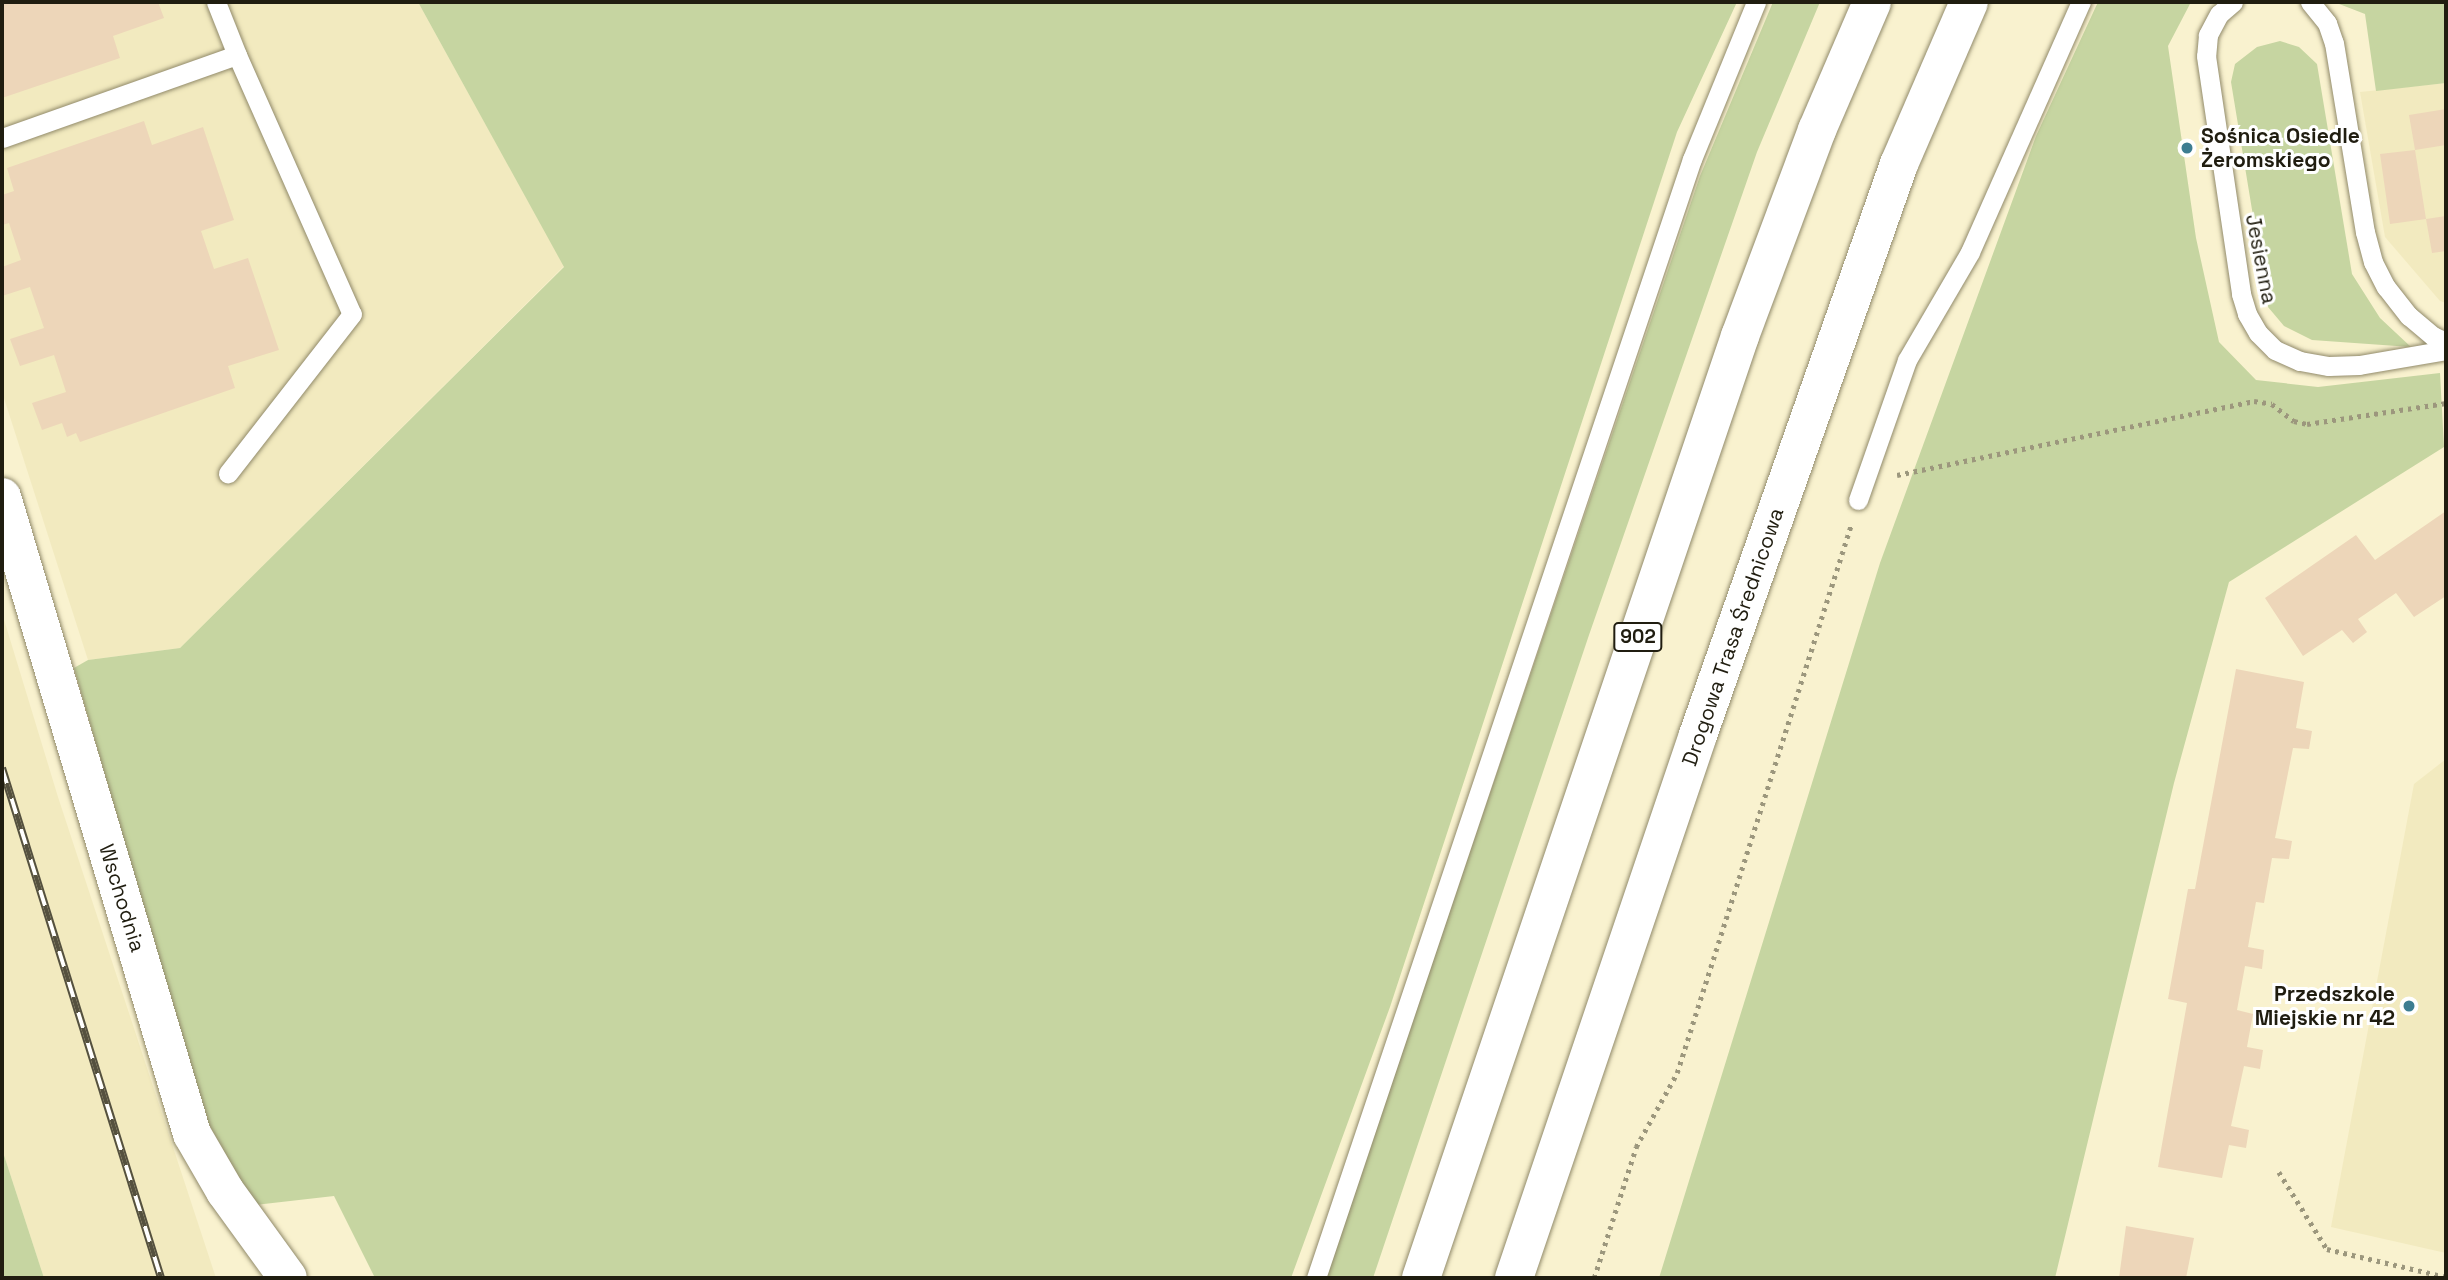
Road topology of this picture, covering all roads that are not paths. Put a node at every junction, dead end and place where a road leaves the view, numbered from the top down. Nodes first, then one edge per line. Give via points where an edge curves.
1 (216, 2) edge
2 (1756, 2) edge
3 (1872, 2) edge
4 (1969, 2) edge
5 (2081, 2) edge
6 (2233, 2) edge
7 (2310, 2) edge
8 (237, 55) junction
9 (2, 138) edge
10 (2446, 342) edge
11 (2446, 350) edge
12 (228, 473) dead end
13 (2, 497) edge
14 (1858, 500) road end
15 (283, 1275) edge
16 (1316, 1278) edge
17 (1421, 1278) edge
18 (1514, 1278) edge

1 - 8 lane
2 - 16 lane via 1692,159
3 - 17 main road, 902 via 1817,130 1740,336
4 - 18 main road, Drogowa Trasa Średnicowa via 1899,164
5 - 14 lane via 1970,252 1907,360
6 - 11 lane, Jesienna via 2219,14 2208,35 2206,56 2241,294 2258,333 2275,350 2329,366
7 - 10 lane via 2328,23 2334,43 2373,262 2409,316
8 - 9 lane
8 - 12 lane via 352,314
13 - 15 main road, Wschodnia via 192,1134

